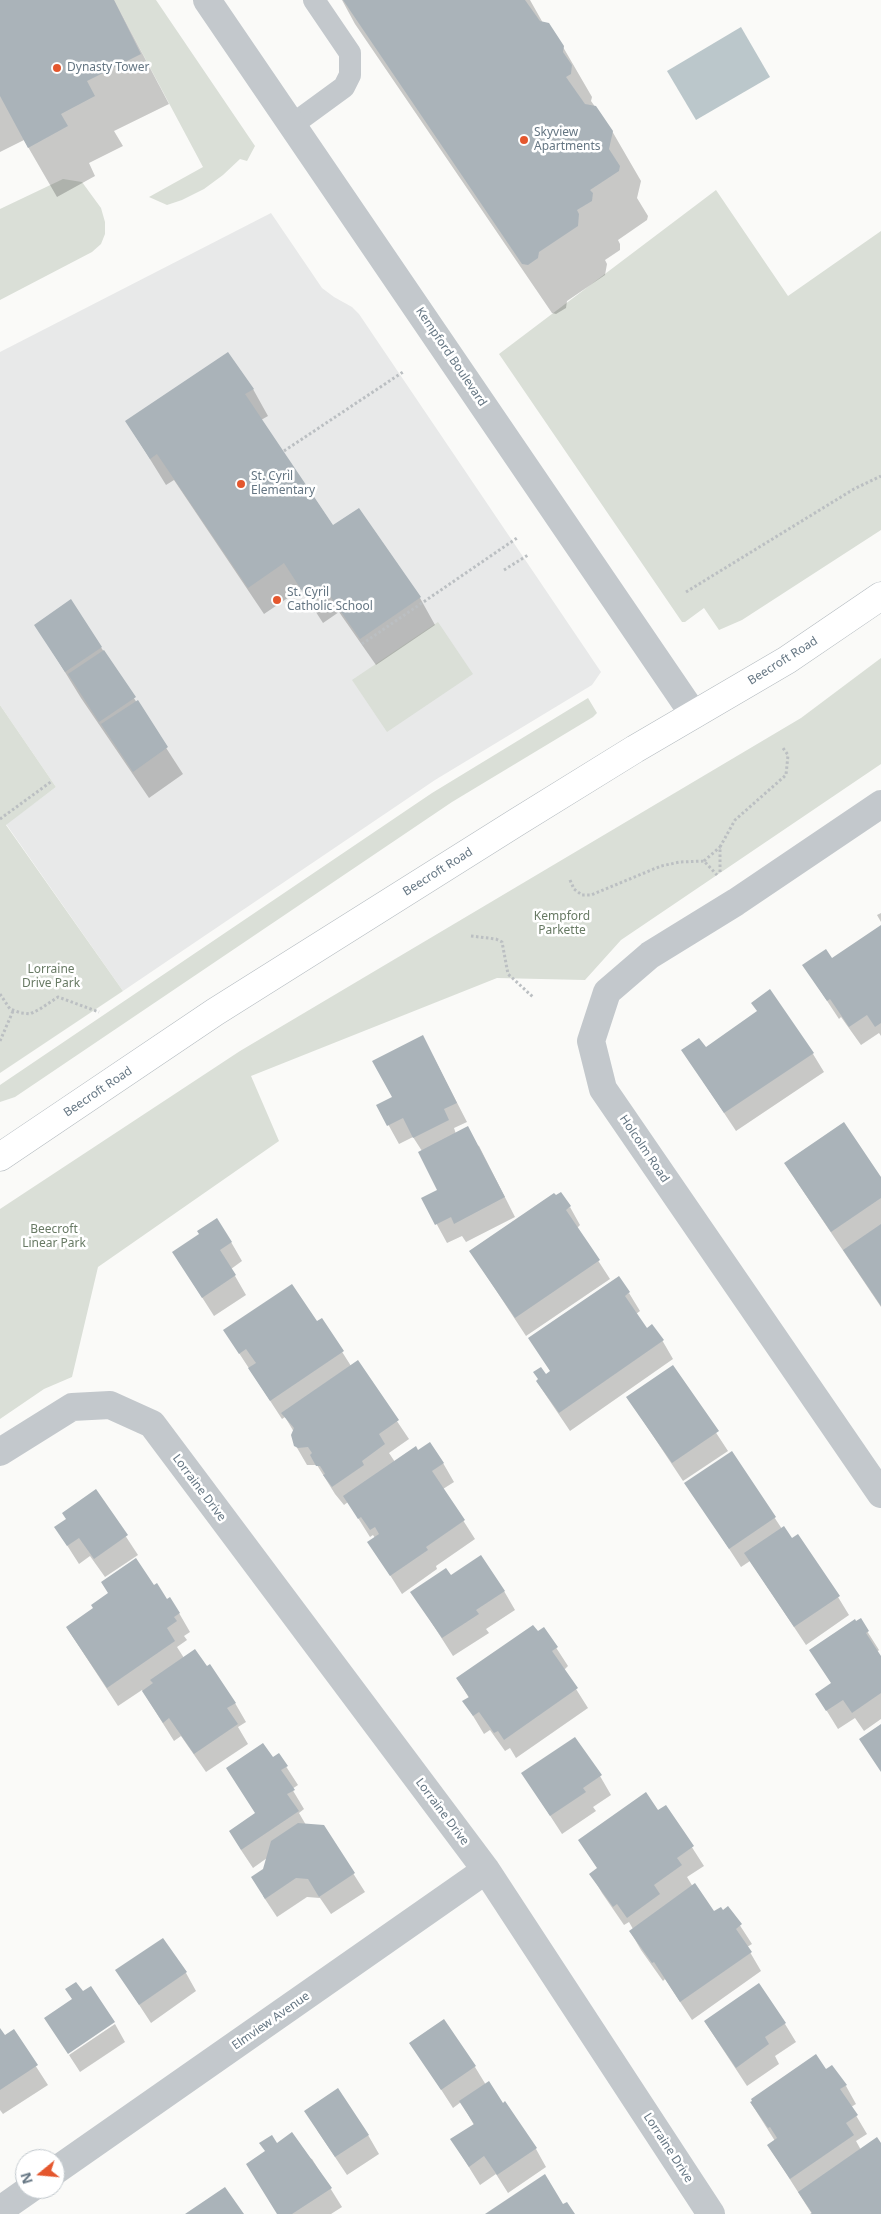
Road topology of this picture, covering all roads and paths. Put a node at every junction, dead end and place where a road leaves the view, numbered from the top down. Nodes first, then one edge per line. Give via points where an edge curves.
1 (207, 0) edge
2 (314, 0) edge
3 (292, 125) junction
4 (403, 372) dead end
5 (284, 451) dead end
6 (881, 476) edge
7 (517, 538) dead end
8 (528, 555) dead end
9 (504, 570) dead end
10 (686, 592) dead end
11 (881, 596) edge
12 (362, 644) dead end
13 (694, 715) junction
14 (783, 748) dead end
15 (52, 781) dead end
16 (881, 804) edge
17 (0, 819) edge
18 (720, 847) junction
19 (704, 861) junction
20 (570, 880) dead end
21 (471, 936) dead end
22 (0, 994) edge
23 (534, 998) dead end
24 (13, 1011) junction
25 (99, 1012) dead end
26 (0, 1042) edge
27 (0, 1157) edge
28 (0, 1452) edge
29 (881, 1494) edge
30 (486, 1870) junction
31 (65, 2164) edge
32 (16, 2199) edge
33 (0, 2210) edge
34 (711, 2214) edge

1 - 3 street, Kempford Boulevard
2 - 3 lane via 350,53 350,75 344,87
3 - 13 street, Kempford Boulevard
4 - 5 path
6 - 10 path via 854,488
7 - 12 path
8 - 9 path
11 - 13 street, Beecroft Road via 787,660
13 - 27 street, Beecroft Road via 516,822 215,1012
14 - 18 path via 788,755 786,775 735,820
15 - 17 path
16 - 29 street, Holcolm Road via 736,902 650,955 607,992 591,1041 603,1089
18 - 19 path
18 - 19 path via 720,878
19 - 20 path via 660,866 591,895 574,889
21 - 23 path via 502,942 508,974
22 - 24 path
24 - 25 path via 30,1014 58,997
24 - 26 path
28 - 30 street, Lorraine Drive via 72,1407 110,1405 152,1424
30 - 31 street, Elmview Avenue
30 - 34 street, Lorraine Drive
32 - 33 street

